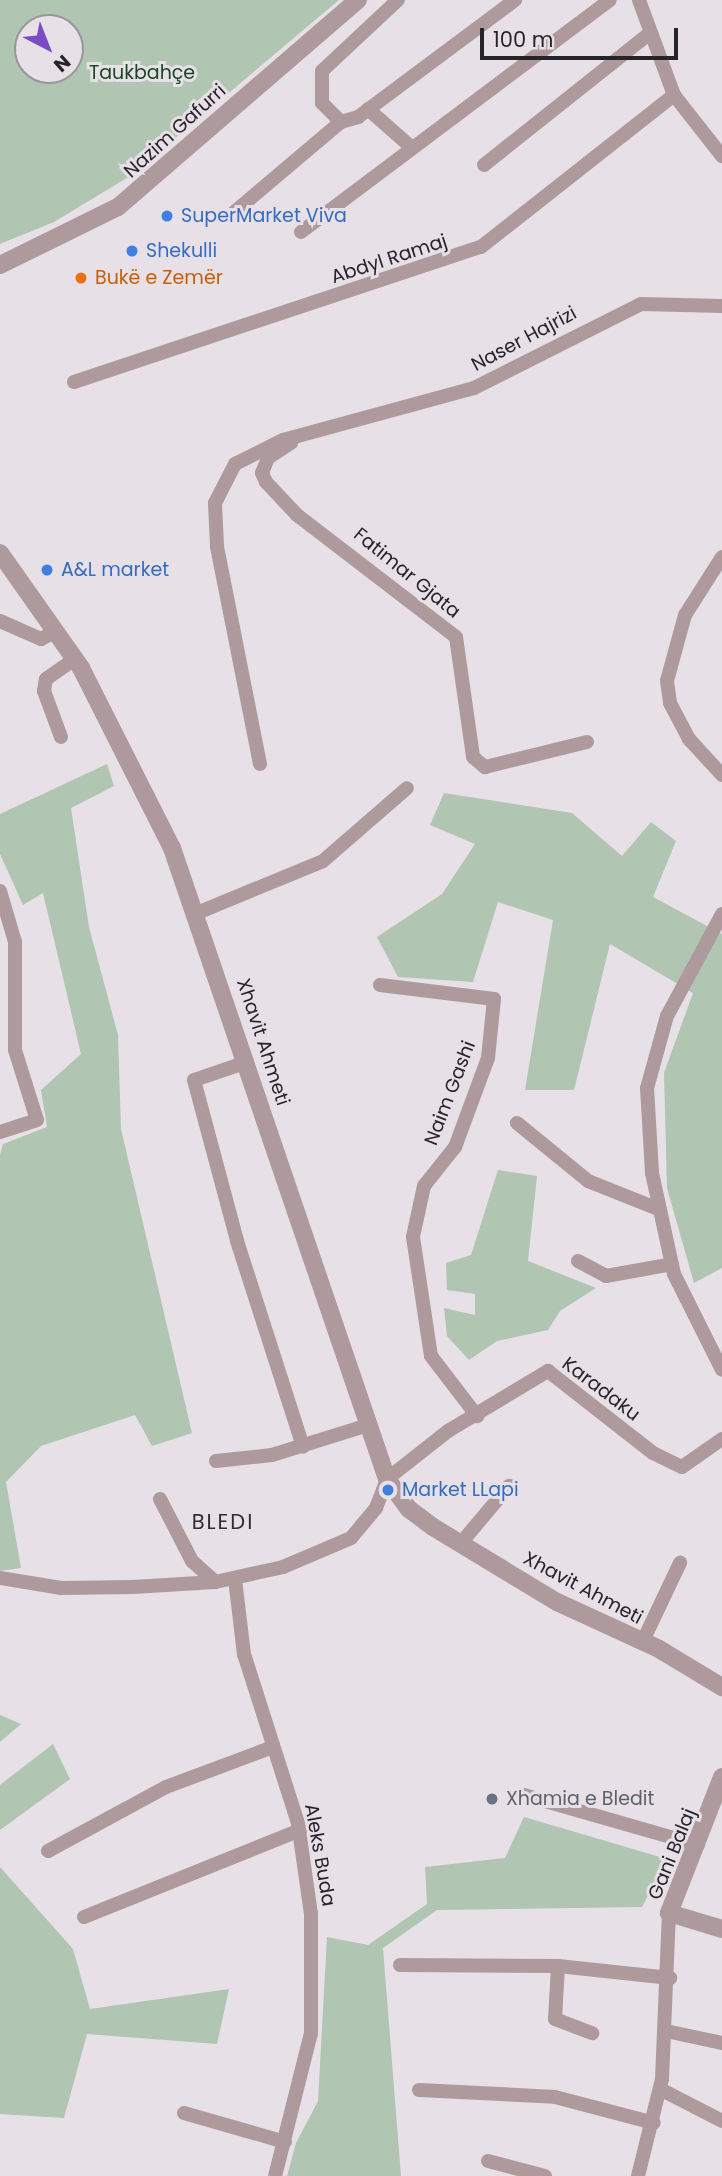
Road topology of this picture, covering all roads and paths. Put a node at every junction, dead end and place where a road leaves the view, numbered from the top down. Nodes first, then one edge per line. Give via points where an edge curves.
1 (358, 0) edge
2 (398, 0) edge
3 (515, 0) edge
4 (610, 0) edge
5 (639, 0) edge
6 (651, 32) junction
7 (674, 95) junction
8 (368, 109) junction
9 (341, 122) junction
10 (411, 147) junction
11 (722, 156) edge
12 (484, 165) dead end
13 (232, 214) dead end
14 (301, 232) dead end
15 (0, 265) edge
16 (722, 306) edge
17 (74, 382) dead end
18 (304, 435) junction
19 (0, 553) edge
20 (722, 557) edge
21 (0, 621) edge
22 (56, 631) junction
23 (75, 659) junction
24 (61, 737) dead end
25 (587, 742) dead end
26 (260, 764) dead end
27 (722, 775) edge
28 (407, 788) dead end
29 (0, 891) edge
30 (197, 913) junction
31 (722, 914) edge
32 (380, 985) dead end
33 (247, 1062) junction
34 (517, 1123) dead end
35 (0, 1132) edge
36 (658, 1209) junction
37 (578, 1261) dead end
38 (672, 1265) junction
39 (722, 1370) edge
40 (477, 1416) junction
41 (365, 1426) junction
42 (722, 1439) edge
43 (303, 1447) junction
44 (216, 1461) dead end
45 (387, 1479) junction
46 (509, 1486) dead end
47 (160, 1499) dead end
48 (461, 1543) junction
49 (680, 1563) dead end
50 (0, 1578) edge
51 (235, 1579) junction
52 (215, 1582) junction
53 (642, 1643) junction
54 (722, 1687) edge
55 (273, 1747) junction
56 (722, 1777) edge
57 (524, 1795) dead end
58 (300, 1830) junction
59 (698, 1845) junction
60 (48, 1851) dead end
61 (669, 1913) junction
62 (84, 1917) dead end
63 (722, 1929) edge
64 (400, 1965) dead end
65 (558, 1966) junction
66 (670, 1978) junction
67 (666, 2031) junction
68 (592, 2033) dead end
69 (722, 2043) edge
70 (660, 2089) junction
71 (419, 2091) dead end
72 (184, 2113) dead end
73 (722, 2121) edge
74 (654, 2123) junction
75 (285, 2142) junction
76 (488, 2161) dead end
77 (275, 2176) edge
78 (545, 2176) edge
79 (638, 2176) edge

1 - 15 street, Nazim Gafurri via 118,207
2 - 9 street via 322,71 322,103
3 - 8 street
4 - 10 street
5 - 6 street
6 - 7 street
6 - 12 street
7 - 11 street
7 - 17 street, Abdyl Ramaj via 481,247
8 - 9 street
8 - 10 street
9 - 13 street
10 - 14 street
16 - 18 street, Naser Hajrizi via 641,304 474,388
18 - 25 street, Fatimar Gjata via 268,458 262,473 298,515 456,637 473,757 485,767
18 - 26 street, Naser Hajrizi via 265,446 235,464 215,503 219,556
19 - 22 street, Xhavit Ahmeti
20 - 27 street via 685,615 667,681 689,739
21 - 22 street via 41,639
22 - 23 street, Xhavit Ahmeti
23 - 24 street via 46,680 44,691
23 - 30 street, Xhavit Ahmeti via 147,795
28 - 30 street via 323,861
29 - 35 street via 15,942 15,1050 37,1120
30 - 33 street, Xhavit Ahmeti
31 - 36 street via 667,1016 647,1087
32 - 40 street, Naim Gashi via 494,999 488,1058 455,1147 424,1186 413,1237 431,1356
33 - 41 street, Xhavit Ahmeti
33 - 43 street via 194,1080 256,1305
34 - 36 street via 588,1181
36 - 38 street
37 - 38 street via 606,1276
38 - 39 street
40 - 42 street, Karadaku via 548,1371 642,1444 682,1467
40 - 45 street, Karadaku
41 - 43 street
41 - 45 street, Xhavit Ahmeti
43 - 44 street
45 - 48 street, Xhavit Ahmeti via 409,1509
45 - 51 street via 376,1508 351,1538
46 - 48 street
47 - 52 street via 192,1561
48 - 53 street, Xhavit Ahmeti via 557,1602
49 - 53 street
50 - 52 street via 61,1588
51 - 52 street
51 - 55 street, Aleks Buda via 244,1654
53 - 54 street, Xhavit Ahmeti
55 - 58 street, Aleks Buda
55 - 60 street via 166,1787
56 - 59 street, Gani Balaj
57 - 59 street
58 - 62 street
58 - 75 street, Aleks Buda via 314,1991
59 - 61 street, Gani Balaj
61 - 63 street
61 - 66 street, Gani Balaj
64 - 65 street
65 - 66 street
65 - 68 street via 555,2019
66 - 67 street, Gani Balaj
67 - 69 street
67 - 70 street, Gani Balaj
70 - 73 street
70 - 74 street, Gani Balaj
71 - 74 street via 555,2097
72 - 75 street
74 - 79 street, Gani Balaj
75 - 77 street, Aleks Buda
76 - 78 street

